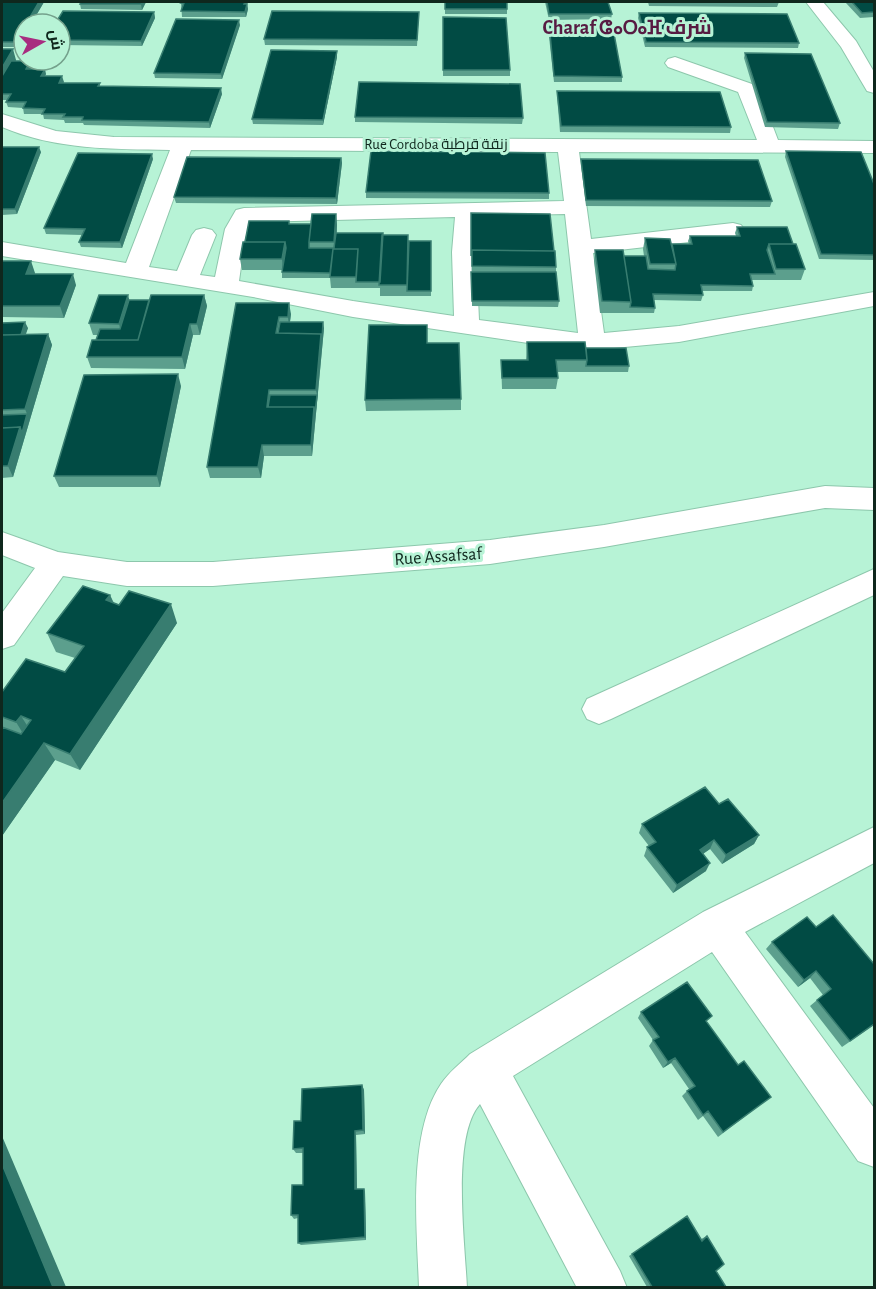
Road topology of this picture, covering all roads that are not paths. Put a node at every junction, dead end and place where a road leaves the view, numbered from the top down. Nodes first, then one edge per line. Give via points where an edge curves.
1 (814, 2) edge
2 (675, 63) dead end
3 (874, 87) edge
4 (2, 120) edge
5 (183, 142) junction
6 (568, 145) junction
7 (770, 146) junction
8 (874, 147) edge
9 (576, 207) junction
10 (467, 209) junction
11 (733, 230) dead end
12 (204, 235) dead end
13 (580, 247) junction
14 (2, 249) edge
15 (135, 272) junction
16 (186, 280) junction
17 (226, 286) junction
18 (874, 299) edge
19 (467, 326) junction
20 (592, 342) junction
21 (872, 501) edge
22 (2, 543) edge
23 (55, 563) junction
24 (874, 582) edge
25 (2, 636) edge
26 (599, 709) dead end
27 (874, 844) edge
28 (717, 926) junction
29 (485, 1069) junction
30 (874, 1145) edge
31 (443, 1287) edge
32 (603, 1287) edge

1 - 3 street via 849,45
2 - 7 street via 745,88
4 - 5 street, Rue Cordoba زنقة قرطبة via 72,142
5 - 6 street, Rue Cordoba زنقة قرطبة
5 - 15 street
6 - 7 street, Rue Cordoba زنقة قرطبة
6 - 9 street
7 - 8 street, Rue Cordoba زنقة قرطبة
9 - 10 street
9 - 13 street
10 - 17 street via 244,215 234,242
10 - 19 street
11 - 13 street
12 - 16 street
13 - 20 street
14 - 15 street
15 - 16 street
16 - 17 street
17 - 19 street
18 - 20 street via 679,334
19 - 20 street
21 - 23 street, Rue Assafsaf via 825,497 490,552 213,574 128,574
22 - 23 street, Rue Assafsaf
23 - 25 street
24 - 26 street
27 - 28 street
28 - 29 street
28 - 30 street
29 - 31 street via 454,1102 446,1124 440,1190
29 - 32 street

